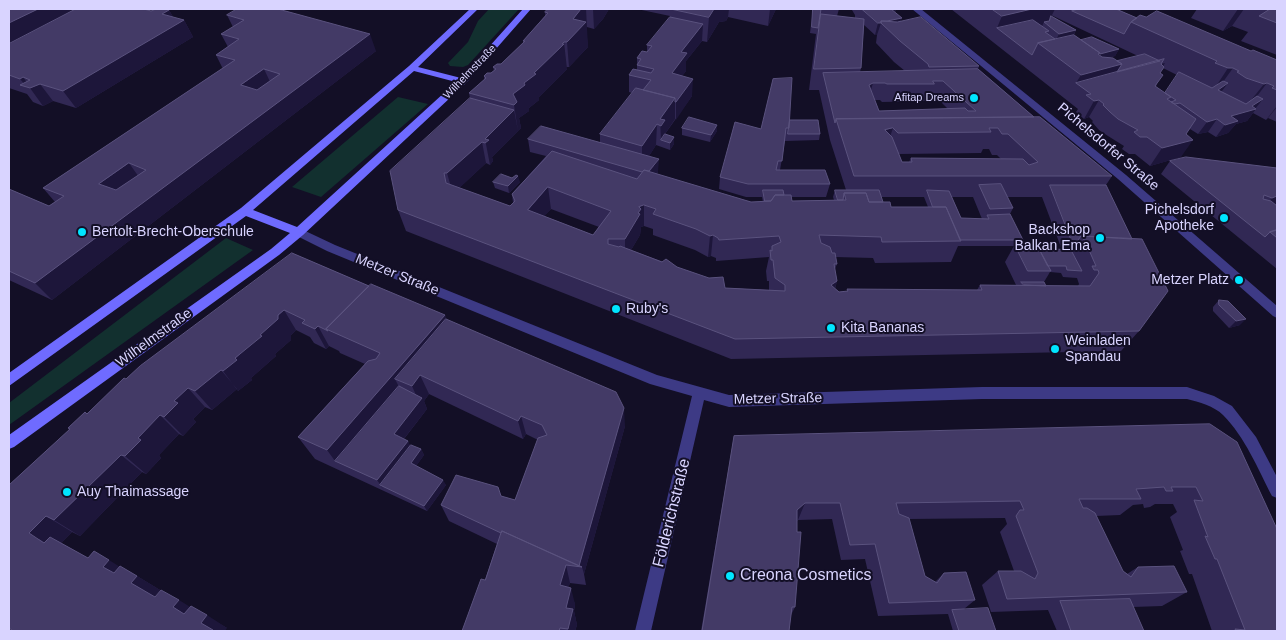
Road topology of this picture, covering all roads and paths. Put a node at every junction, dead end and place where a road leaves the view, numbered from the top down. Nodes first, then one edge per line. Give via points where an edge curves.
1 (474, 9) edge
2 (527, 9) edge
3 (916, 9) edge
4 (412, 68) junction
5 (462, 81) junction
6 (245, 211) junction
7 (298, 232) junction
8 (1277, 313) edge
9 (9, 380) edge
10 (699, 394) junction
11 (9, 443) edge
12 (1277, 491) edge
13 (642, 631) edge

1 - 4 main road
2 - 5 main road, Wilhelmstraße
3 - 8 street, Pichelsdorfer Straße via 1122,177
4 - 5 main road
4 - 6 main road
5 - 7 main road, Wilhelmstraße
6 - 7 main road
6 - 9 main road
7 - 10 street, Metzer Straße via 655,380
7 - 11 main road, Wilhelmstraße via 275,252
10 - 12 street, Metzer Straße via 729,401 982,394 1187,393 1227,410 1251,441
10 - 13 street, Földerichstraße

